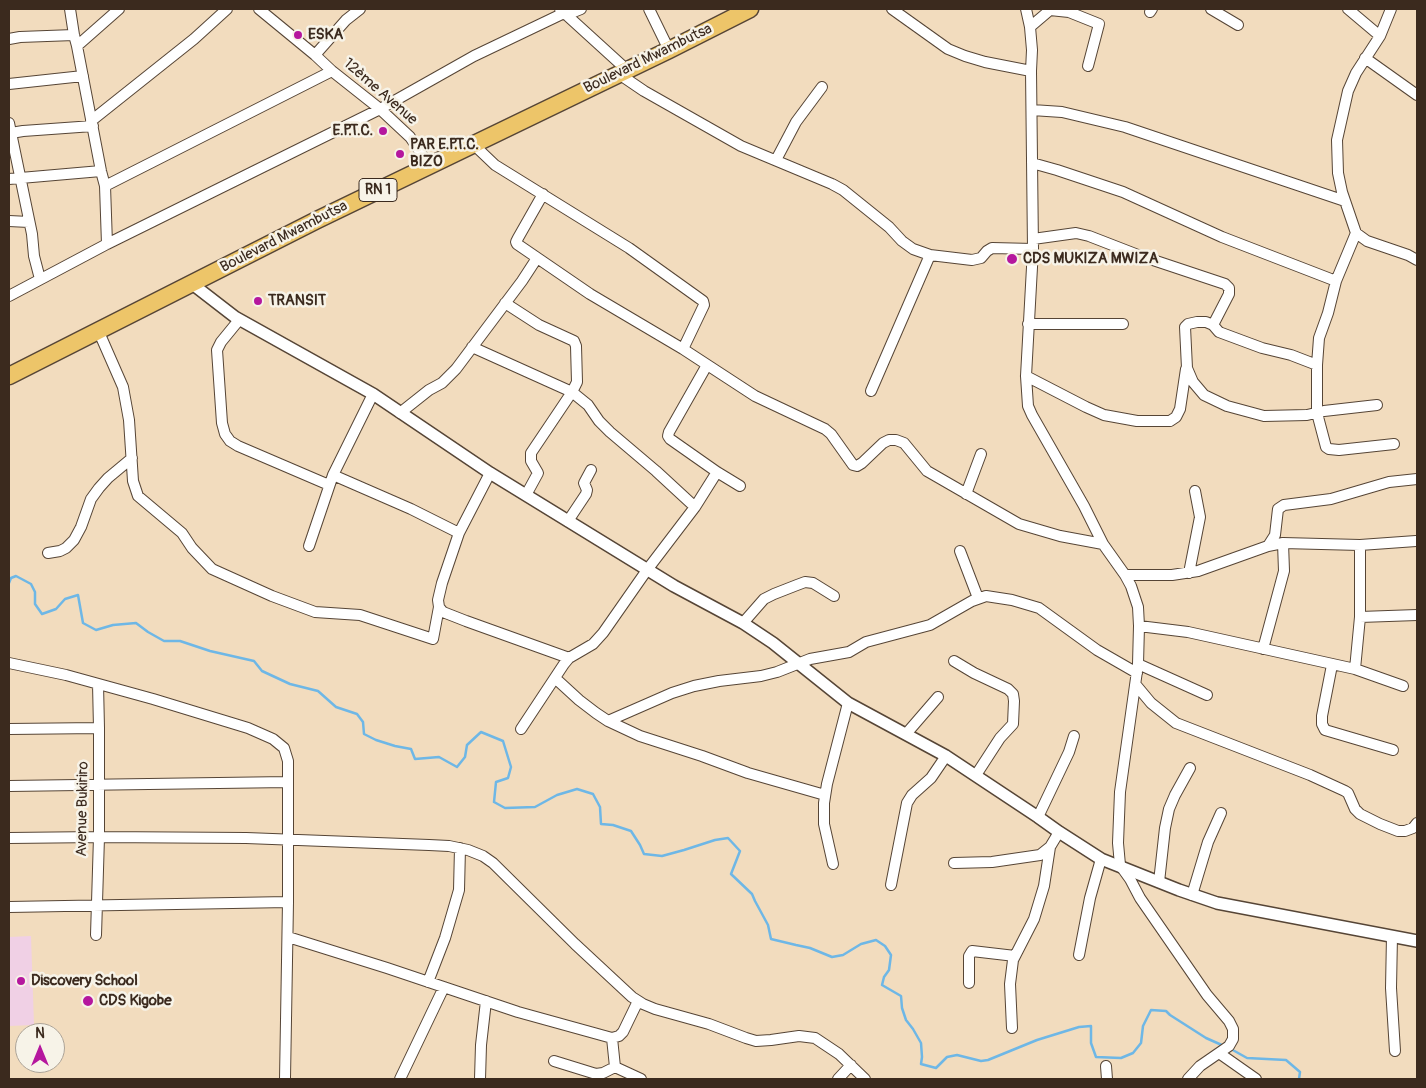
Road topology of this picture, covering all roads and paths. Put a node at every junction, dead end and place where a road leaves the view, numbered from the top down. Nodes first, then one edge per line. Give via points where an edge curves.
1 (70, 9) edge
2 (119, 9) edge
3 (227, 9) edge
4 (259, 9) edge
5 (360, 9) edge
6 (581, 9) edge
7 (649, 9) edge
8 (750, 9) edge
9 (892, 9) edge
10 (1026, 9) edge
11 (1211, 9) edge
12 (1348, 9) edge
13 (1391, 9) edge
14 (563, 12) edge
15 (1238, 25) dead end
16 (1030, 27) junction
17 (74, 35) junction
18 (1380, 36) junction
19 (9, 39) edge
20 (77, 46) junction
21 (669, 50) junction
22 (315, 55) junction
23 (1365, 58) junction
24 (1088, 66) dead end
25 (1031, 70) junction
26 (332, 71) junction
27 (623, 72) junction
28 (83, 76) junction
29 (9, 84) edge
30 (822, 87) dead end
31 (1417, 95) edge
32 (380, 109) junction
33 (1032, 110) junction
34 (9, 123) edge
35 (92, 124) junction
36 (12, 133) junction
37 (473, 144) junction
38 (776, 160) junction
39 (1032, 163) junction
40 (429, 165) junction
41 (101, 170) junction
42 (21, 178) junction
43 (9, 179) edge
44 (105, 186) junction
45 (543, 194) junction
46 (1345, 201) junction
47 (9, 221) edge
48 (29, 222) junction
49 (1356, 233) junction
50 (107, 244) junction
51 (1033, 244) junction
52 (930, 255) junction
53 (536, 258) junction
54 (1417, 260) edge
55 (40, 279) junction
56 (1336, 281) junction
57 (191, 283) junction
58 (9, 296) edge
59 (506, 303) junction
60 (239, 320) junction
61 (1028, 324) junction
62 (1123, 324) dead end
63 (1213, 326) junction
64 (98, 330) junction
65 (472, 347) junction
66 (683, 349) junction
67 (707, 365) junction
68 (1317, 365) junction
69 (1187, 368) junction
70 (9, 376) edge
71 (1026, 376) junction
72 (870, 391) dead end
73 (572, 392) junction
74 (373, 394) junction
75 (1377, 405) dead end
76 (400, 413) junction
77 (1317, 413) junction
78 (1394, 444) dead end
79 (981, 454) dead end
80 (132, 458) junction
81 (591, 470) dead end
82 (717, 472) junction
83 (490, 473) junction
84 (1417, 479) edge
85 (331, 480) junction
86 (740, 486) dead end
87 (1195, 491) dead end
88 (966, 494) junction
89 (526, 495) junction
90 (696, 507) junction
91 (568, 521) junction
92 (459, 533) junction
93 (1283, 543) junction
94 (1103, 544) junction
95 (1360, 545) junction
96 (1417, 545) edge
97 (309, 546) dead end
98 (1268, 546) junction
99 (960, 551) dead end
100 (48, 553) dead end
101 (646, 570) junction
102 (1189, 573) junction
103 (1125, 574) junction
104 (834, 596) dead end
105 (978, 598) junction
106 (439, 607) junction
107 (1417, 614) edge
108 (1360, 617) junction
109 (742, 623) junction
110 (1139, 626) junction
111 (1263, 649) junction
112 (569, 658) junction
113 (954, 661) dead end
114 (9, 663) edge
115 (799, 663) junction
116 (1332, 665) junction
117 (1138, 669) junction
118 (1355, 669) junction
119 (555, 678) junction
120 (98, 684) junction
121 (1136, 685) junction
122 (1403, 686) dead end
123 (1207, 695) dead end
124 (938, 697) dead end
125 (848, 703) junction
126 (608, 721) junction
127 (99, 728) junction
128 (9, 729) edge
129 (521, 729) dead end
130 (906, 734) junction
131 (1074, 736) dead end
132 (1393, 750) dead end
133 (946, 756) junction
134 (1190, 768) dead end
135 (976, 775) junction
136 (288, 782) junction
137 (99, 784) junction
138 (9, 786) edge
139 (825, 795) junction
140 (1221, 813) dead end
141 (1038, 817) junction
142 (1417, 823) edge
143 (1059, 832) junction
144 (99, 837) junction
145 (9, 838) edge
146 (288, 840) junction
147 (1050, 847) junction
148 (460, 848) junction
149 (1101, 859) junction
150 (954, 863) dead end
151 (833, 864) dead end
152 (1120, 865) junction
153 (1159, 882) junction
154 (891, 885) dead end
155 (1192, 895) junction
156 (288, 902) junction
157 (96, 906) junction
158 (9, 907) edge
159 (96, 934) dead end
160 (1392, 936) junction
161 (288, 937) junction
162 (1417, 941) edge
163 (1079, 955) dead end
164 (1015, 956) junction
165 (428, 982) junction
166 (969, 982) dead end
167 (444, 987) junction
168 (486, 1001) junction
169 (638, 1001) junction
170 (1012, 1028) dead end
171 (612, 1038) junction
172 (1395, 1051) dead end
173 (1218, 1053) junction
174 (554, 1061) dead end
175 (851, 1065) junction
176 (1106, 1066) dead end
177 (615, 1067) junction
178 (285, 1079) edge
179 (400, 1079) edge
180 (480, 1079) edge
181 (638, 1079) edge
182 (838, 1079) edge
183 (865, 1079) edge
184 (1106, 1079) edge
185 (1188, 1079) edge
186 (1256, 1079) edge

1 - 17 street
2 - 20 street
3 - 35 street
4 - 22 street, 12ème Avenue
5 - 22 street
6 - 14 street
7 - 21 street
8 - 21 highway, Boulevard Mwambutsa / RN 1
9 - 25 street via 948,49 965,56
10 - 16 street
11 - 15 street
12 - 18 street
13 - 18 street
14 - 27 street
14 - 32 street via 474,56
16 - 24 street via 1050,10 1069,12 1099,24
16 - 25 street
17 - 19 street
17 - 20 street
18 - 23 street
20 - 28 street
21 - 27 highway, Boulevard Mwambutsa / RN 1
22 - 26 street, 12ème Avenue
23 - 31 street
23 - 46 street via 1348,91 1337,140 1338,173
25 - 33 street
26 - 32 street, 12ème Avenue
26 - 44 street
27 - 37 highway, Boulevard Mwambutsa / RN 1
27 - 38 street via 644,91 741,146
28 - 29 street
28 - 35 street
30 - 38 street via 796,122
32 - 40 street, 12ème Avenue via 410,137
32 - 50 street
33 - 39 street
33 - 46 street via 1062,112 1126,128
34 - 36 street
35 - 36 street
35 - 41 street
36 - 42 street
37 - 40 highway, Boulevard Mwambutsa / RN 1
37 - 45 street via 495,165
38 - 52 street via 843,190 902,241
39 - 51 street
39 - 56 street via 1122,192 1222,238
40 - 57 highway, Boulevard Mwambutsa / RN 1
41 - 42 street
41 - 44 street
42 - 43 street
42 - 48 street
44 - 50 street
45 - 53 street via 516,242
45 - 66 street via 630,248 704,302
46 - 49 street
47 - 48 street
48 - 55 street
49 - 54 street via 1367,241
49 - 56 street
50 - 55 street
51 - 52 street via 992,248 981,258 972,260
51 - 61 street
51 - 63 street via 1076,233 1225,284 1229,294
52 - 72 street
53 - 59 street
53 - 66 street
55 - 58 street
56 - 68 street via 1319,338
57 - 60 street
57 - 64 highway, Boulevard Mwambutsa / RN 1
59 - 65 street
59 - 73 street via 539,325 576,343 576,382
60 - 74 street
60 - 85 street via 216,350 225,434 238,446
61 - 62 street
61 - 71 street
63 - 68 street via 1219,332
63 - 69 street via 1197,322 1185,327
64 - 70 highway, Boulevard Mwambutsa / RN 1
64 - 80 street via 123,387
65 - 73 street
65 - 76 street via 442,383
66 - 67 street
67 - 82 street via 668,436
67 - 88 street via 755,396 825,429 853,465 862,463 883,443 896,440 904,443 927,470
68 - 77 street
69 - 71 street via 1180,409 1170,421 1137,421 1104,415
69 - 77 street via 1192,382 1204,395 1227,406 1264,416
71 - 94 street via 1028,406 1032,415
73 - 89 street via 531,453 531,461 538,473
73 - 90 street via 588,405 610,432
74 - 76 street
74 - 85 street
75 - 77 street
76 - 83 street
77 - 78 street via 1324,444 1329,449
79 - 88 street
80 - 100 street via 108,478 91,499 74,540 66,548
80 - 106 street via 133,481 138,496 182,533 212,569 315,612 360,615 433,639
81 - 91 street via 584,483 586,494
82 - 86 street
82 - 90 street
83 - 89 street
83 - 92 street
84 - 98 street via 1389,482 1332,499 1284,505 1278,509 1275,535
85 - 92 street via 411,509
85 - 97 street
87 - 102 street via 1200,517
88 - 94 street via 1019,524
89 - 91 street
90 - 101 street
91 - 101 street
92 - 106 street via 442,583
93 - 95 street
93 - 98 street
93 - 111 street via 1284,571
94 - 103 street
95 - 96 street
95 - 108 street
98 - 102 street
99 - 105 street
101 - 109 street
101 - 112 street via 593,644
102 - 103 street
103 - 110 street via 1138,607
104 - 109 street via 813,583 805,582 764,599
105 - 115 street via 930,625 866,642 849,652
105 - 117 street via 997,597 1039,608 1097,650
106 - 112 street via 466,622
107 - 108 street
108 - 118 street
109 - 115 street
110 - 111 street via 1174,629
110 - 117 street
111 - 116 street
112 - 119 street
113 - 135 street via 1013,694 1013,724
114 - 120 street
115 - 125 street
115 - 126 street via 761,676 694,686
116 - 118 street
116 - 132 street via 1322,716 1325,730
117 - 121 street
117 - 123 street
118 - 122 street
119 - 126 street
119 - 129 street
120 - 127 street, Avenue Bukiriro
120 - 136 street via 238,725 273,739 284,748
121 - 142 street via 1151,703 1176,722 1345,791 1360,814 1380,824 1405,831
121 - 152 street via 1120,792
124 - 130 street
125 - 130 street
125 - 139 street
126 - 139 street via 640,736 748,773
127 - 128 street
127 - 137 street, Avenue Bukiriro
130 - 133 street
131 - 141 street
133 - 135 street
133 - 154 street via 931,778 907,803
134 - 153 street via 1169,809
135 - 141 street
136 - 137 street
136 - 146 street
137 - 138 street
137 - 144 street, Avenue Bukiriro
139 - 151 street via 824,824
140 - 155 street via 1208,842
141 - 143 street
143 - 147 street
143 - 149 street
144 - 145 street
144 - 146 street
144 - 157 street, Avenue Bukiriro
146 - 148 street
146 - 156 street
147 - 150 street via 1035,856
147 - 164 street via 1044,886 1032,922
148 - 165 street via 459,890
148 - 169 street via 493,863
149 - 152 street
149 - 163 street
152 - 153 street
152 - 173 street via 1140,898 1229,1021 1233,1039
153 - 155 street
155 - 160 street via 1230,907
156 - 157 street
156 - 161 street
157 - 158 street
157 - 159 street, Avenue Bukiriro
160 - 162 street
160 - 172 street
161 - 165 street
161 - 178 street
164 - 166 street via 972,951 969,956
164 - 170 street via 1010,984
165 - 167 street
167 - 168 street
167 - 179 street
168 - 171 street
168 - 180 street
169 - 171 street via 622,1032
169 - 175 street via 756,1041 799,1036 815,1038
171 - 177 street
173 - 185 street
173 - 186 street
174 - 177 street via 596,1074
175 - 182 street
175 - 183 street
176 - 184 street
177 - 181 street

